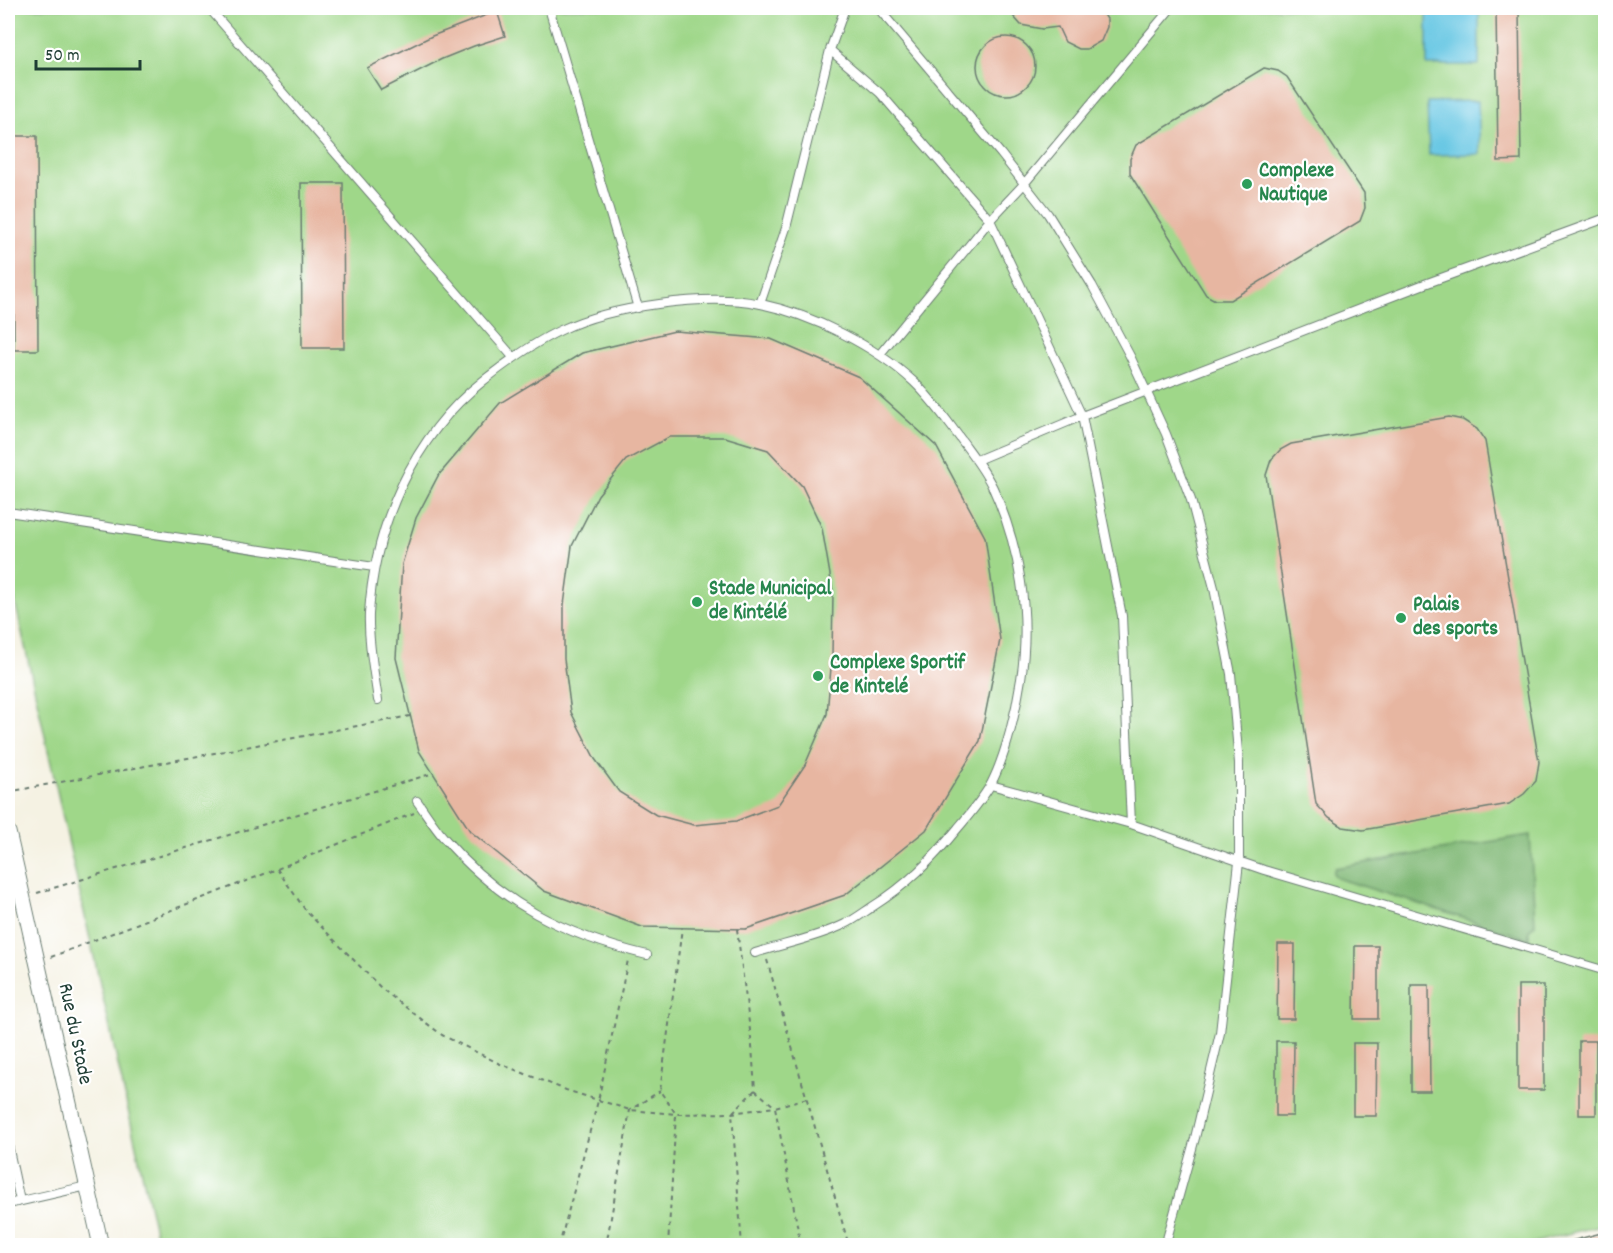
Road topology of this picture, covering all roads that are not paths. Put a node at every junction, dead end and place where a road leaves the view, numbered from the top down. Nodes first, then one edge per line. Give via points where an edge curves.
1 (209, 8) edge
2 (549, 8) edge
3 (845, 8) edge
4 (878, 8) edge
5 (1171, 8) edge
6 (830, 50) junction
7 (1024, 184) junction
8 (1605, 218) edge
9 (990, 220) junction
10 (760, 304) junction
11 (638, 308) junction
12 (880, 354) junction
13 (513, 357) junction
14 (1147, 392) junction
15 (1082, 416) junction
16 (977, 460) junction
17 (8, 512) edge
18 (374, 567) junction
19 (378, 700) dead end
20 (991, 784) junction
21 (417, 801) dead end
22 (1131, 824) junction
23 (8, 832) edge
24 (1239, 862) junction
25 (760, 951) road end
26 (647, 955) dead end
27 (1605, 971) edge
28 (8, 1145) edge
29 (87, 1186) junction
30 (20, 1201) junction
31 (8, 1204) edge
32 (101, 1245) edge
33 (1165, 1245) edge

1 - 13 lane
2 - 11 lane
3 - 6 lane
4 - 7 lane
5 - 7 lane
6 - 9 lane via 880,93
6 - 10 lane via 786,228
7 - 9 lane
7 - 14 lane via 1048,214 1092,285
8 - 14 lane
9 - 12 lane
9 - 15 lane
10 - 11 lane via 687,301
10 - 12 lane via 804,317
11 - 13 lane via 597,316 562,329
12 - 16 lane via 939,408
13 - 18 lane via 472,390 419,454 406,475
14 - 15 lane
14 - 24 lane via 1191,500 1229,664 1239,763
15 - 16 lane
15 - 22 lane via 1122,616
16 - 20 lane via 1010,529 1025,621 1018,695
17 - 18 lane
18 - 19 lane via 369,618
20 - 22 lane
20 - 25 lane via 936,855 901,888 845,924
21 - 26 lane via 443,837 499,892 586,939
22 - 24 lane
23 - 29 street, Rue du Stade
24 - 27 lane
24 - 33 lane via 1220,1033
28 - 30 lane
29 - 30 lane
29 - 32 street, Rue du Stade
30 - 31 lane

